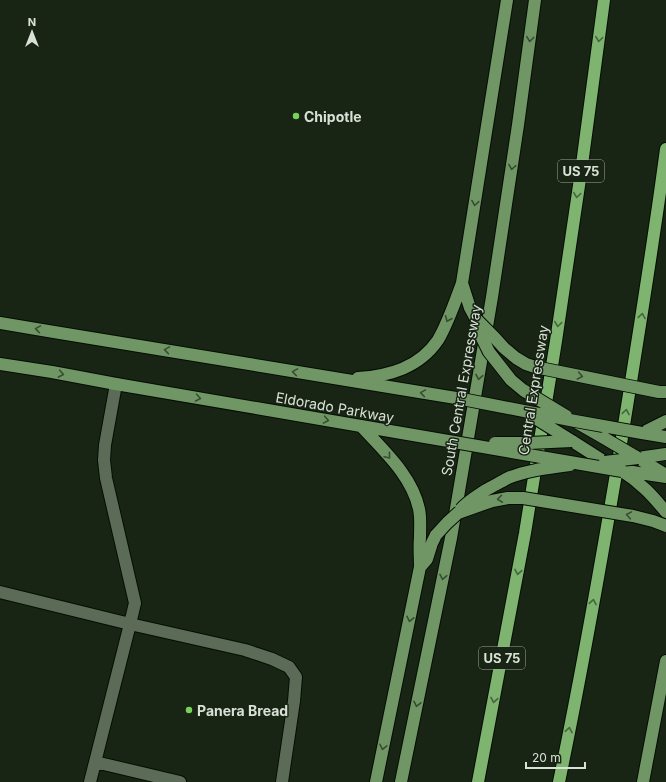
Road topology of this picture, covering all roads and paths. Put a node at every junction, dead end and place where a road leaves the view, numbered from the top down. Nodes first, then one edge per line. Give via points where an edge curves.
1 (507, 0) edge
2 (535, 0) edge
3 (604, 0) edge
4 (666, 149) edge
5 (462, 283) junction
6 (476, 319) junction
7 (0, 324) edge
8 (0, 364) edge
9 (340, 379) junction
10 (116, 384) junction
11 (666, 392) edge
12 (524, 411) junction
13 (575, 421) junction
14 (666, 421) edge
15 (362, 427) junction
16 (642, 433) junction
17 (666, 437) edge
18 (604, 438) junction
19 (572, 441) junction
20 (454, 442) junction
21 (666, 454) edge
22 (638, 458) junction
23 (605, 462) junction
24 (583, 464) junction
25 (622, 471) junction
26 (666, 476) edge
27 (666, 512) edge
28 (458, 513) junction
29 (666, 526) edge
30 (420, 567) junction
31 (0, 592) edge
32 (130, 624) junction
33 (666, 661) edge
34 (95, 762) junction
35 (90, 782) edge
36 (180, 782) edge
37 (282, 782) edge
38 (376, 782) edge
39 (401, 782) edge
40 (478, 782) edge
41 (559, 782) edge
42 (643, 782) edge

1 -> 5 main road, South Central Expressway
2 -> 39 main road, South Central Expressway via 492,297 451,538
3 -> 40 highway, Central Expressway / US 75 via 557,333 525,534
41 -> 4 highway via 590,623 636,354
5 - 6 main road
5 -> 9 main road via 437,340 416,363 387,374
6 -> 11 main road, bridge via 516,358 535,368
6 - 13 main road, bridge via 489,352 511,380
9 -> 7 main road, Eldorado Parkway
8 -> 10 main road, Eldorado Parkway
12 -> 9 main road, Eldorado Parkway, bridge
10 -> 15 main road, Eldorado Parkway
10 - 32 lane via 104,460 134,603
12 - 13 main road, Eldorado Parkway, bridge
12 - 19 main road, bridge
13 - 16 main road, Eldorado Parkway, bridge
13 - 18 main road, bridge
14 - 16 main road
15 - 20 main road, Eldorado Parkway
15 -> 30 main road via 401,472 415,495 420,509
16 - 17 main road, Eldorado Parkway
16 - 18 main road, bridge
18 - 19 main road
18 - 22 main road, bridge
19 - 20 main road, bridge
19 - 23 main road
20 - 24 main road, Eldorado Parkway, bridge
21 - 22 main road
22 - 23 main road, bridge
22 - 26 main road
23 - 24 main road, bridge
23 - 25 main road, bridge
24 - 25 main road, Eldorado Parkway, bridge
24 - 28 main road, bridge via 541,469 508,478 466,503
25 - 26 main road, Eldorado Parkway
25 - 27 main road via 642,485
29 -> 28 main road, bridge via 633,516 523,498 492,501
28 - 30 main road, bridge via 436,535 427,559
30 -> 38 main road
31 - 32 lane
32 - 34 lane
32 - 37 lane via 245,650 290,667 296,677
33 - 42 main road
34 - 35 lane
34 - 36 lane

